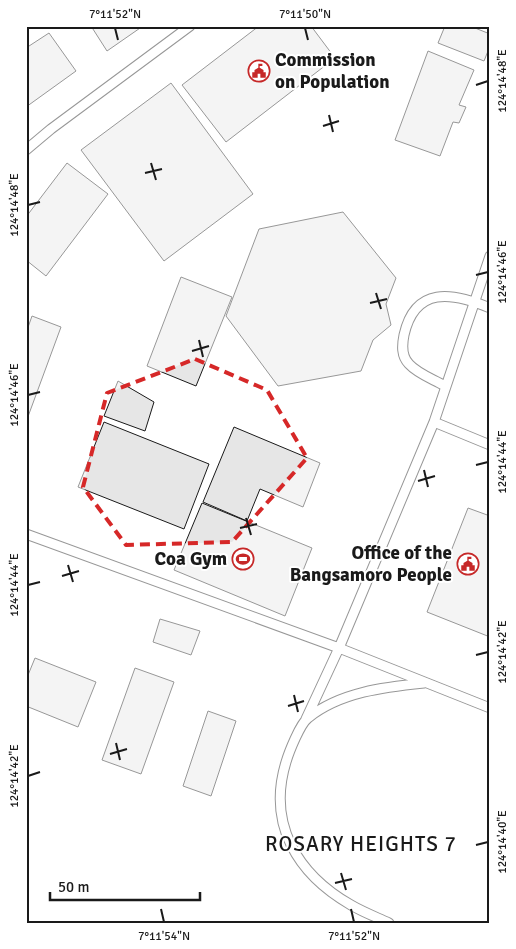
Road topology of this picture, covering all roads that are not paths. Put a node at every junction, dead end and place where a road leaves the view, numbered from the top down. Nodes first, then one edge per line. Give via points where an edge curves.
1 (190, 26) edge
2 (26, 150) edge
3 (490, 256) edge
4 (475, 302) junction
5 (490, 308) edge
6 (446, 386) junction
7 (434, 422) junction
8 (490, 445) edge
9 (26, 534) edge
10 (339, 648) junction
11 (426, 683) junction
12 (490, 708) edge
13 (306, 719) junction
14 (368, 919) edge
15 (389, 923) edge

1 - 2 lane
3 - 4 lane
4 - 5 lane
4 - 6 lane
4 - 6 lane via 437,297 422,302 412,312 402,349 408,363
6 - 7 lane
7 - 8 lane
7 - 10 lane
9 - 10 lane
10 - 11 lane
10 - 13 lane
11 - 12 lane
11 - 13 lane via 374,689 331,704
13 - 14 lane via 289,752 282,776 280,813 289,844 302,864 327,889
14 - 15 lane

